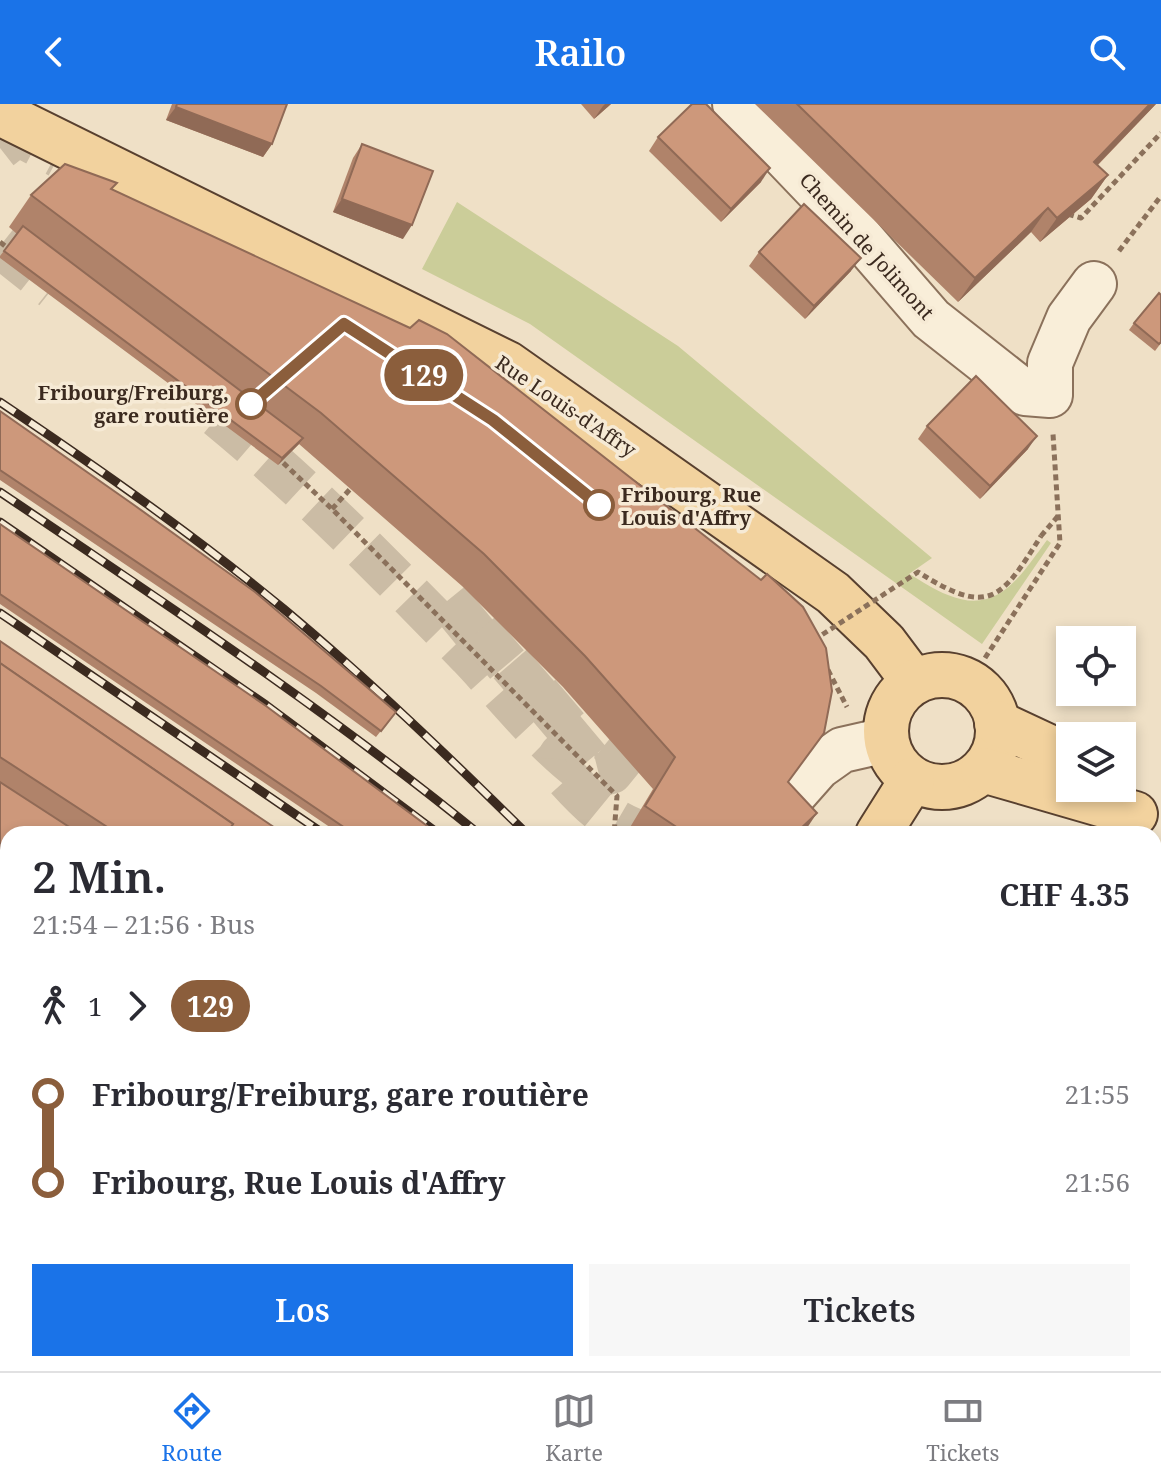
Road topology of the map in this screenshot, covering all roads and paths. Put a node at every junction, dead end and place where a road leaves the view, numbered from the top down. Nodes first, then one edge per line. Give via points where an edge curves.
1 (735, 104) edge
2 (0, 113) edge
3 (1161, 133) edge
4 (1161, 196) edge
5 (1066, 213) edge
6 (0, 242) edge
7 (18, 256) edge
8 (1094, 284) joint
9 (1050, 395) junction
10 (266, 448) edge
11 (353, 486) edge
12 (332, 509) junction
13 (1059, 516) junction
14 (820, 654) edge
15 (985, 658) dead end
16 (827, 668) edge
17 (914, 682) junction
18 (848, 708) dead end
19 (997, 723) junction
20 (886, 740) junction
21 (1056, 750) edge
22 (983, 770) junction
23 (912, 780) junction
24 (1134, 811) edge
25 (772, 819) edge
26 (615, 826) edge
27 (883, 826) edge

1 - 9 street, Chemin de Jolimont via 931,319 1025,393
2 - 17 main road, Rue Louis-d'Affry via 508,364 833,593 884,642
3 - 5 path via 1081,218
4 - 8 path
6 - 7 path
8 - 9 street via 1069,318 1050,363
9 - 13 path
10 - 12 path
11 - 12 path
12 - 26 path via 617,796
13 - 14 path, bridge via 1014,579 995,594 973,598 948,591 918,572 813,641
13 - 15 path via 1060,543
16 - 18 path
17 - 19 main road via 940,675 967,680 988,698
17 - 20 main road via 893,702
19 - 21 main road
19 - 22 main road via 997,743
20 - 23 main road via 893,761
20 - 25 street via 842,750 818,767
22 - 23 main road via 949,787
22 - 24 main road
23 - 27 main road

